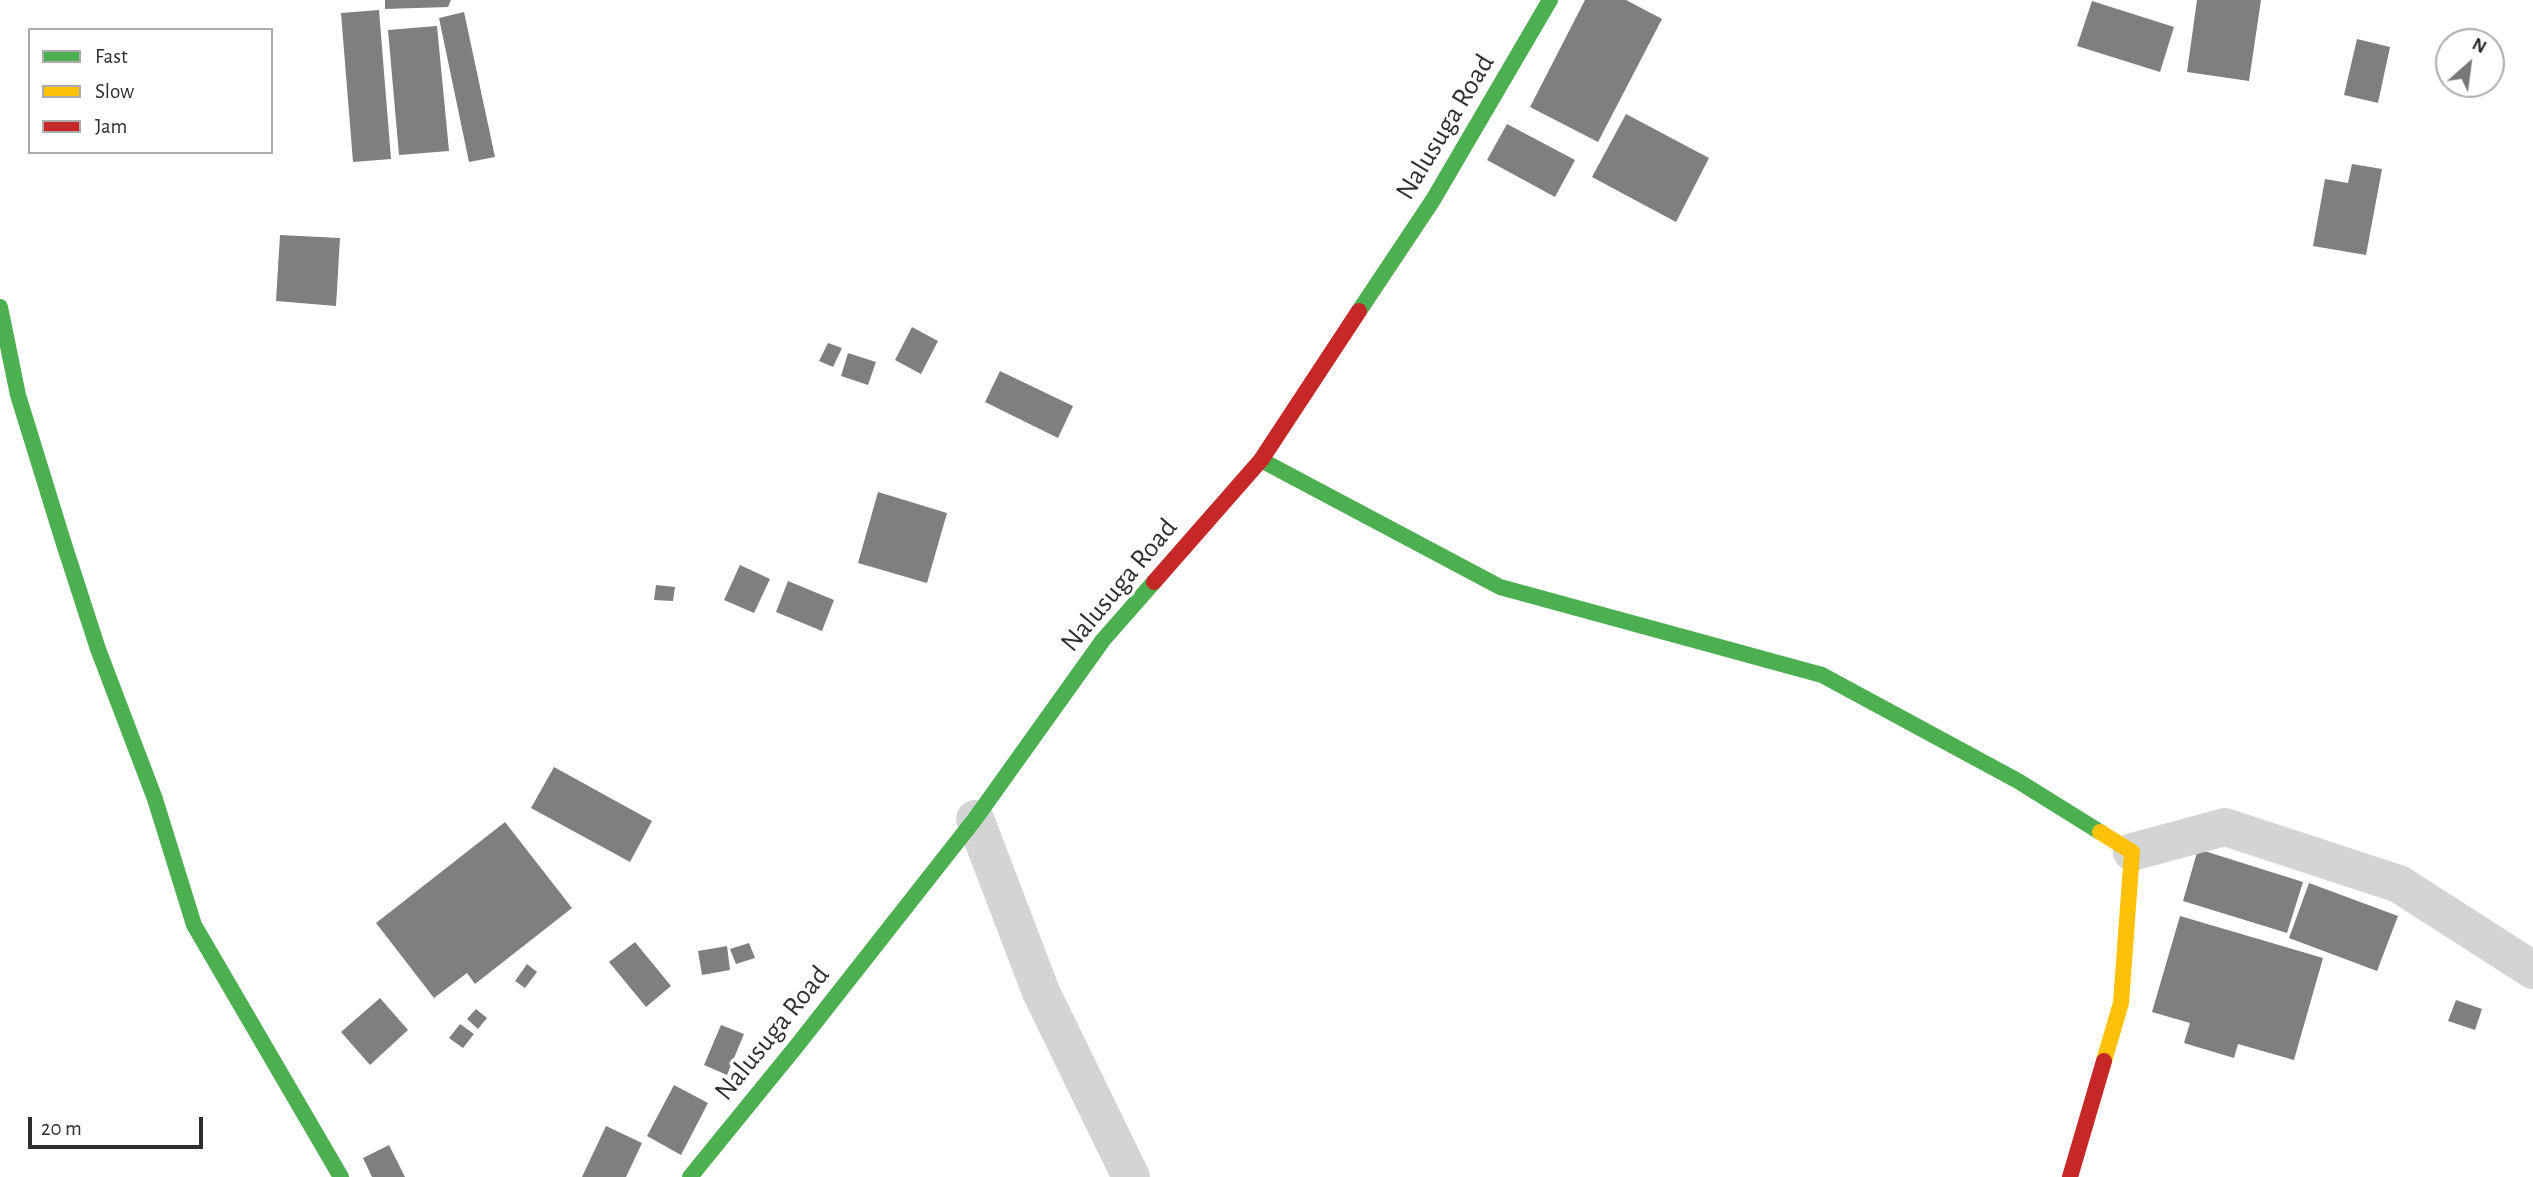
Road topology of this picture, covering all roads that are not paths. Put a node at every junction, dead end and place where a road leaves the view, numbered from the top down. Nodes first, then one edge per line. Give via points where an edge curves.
1 (1550, 0) edge
2 (0, 307) edge
3 (1261, 460) junction
4 (975, 818) junction
5 (2133, 852) junction
6 (2533, 970) edge
7 (341, 1177) edge
8 (690, 1177) edge
9 (1131, 1177) edge
10 (2070, 1177) edge

1 - 3 street, Nalusuga Road via 1433,200
2 - 7 street via 19,395 63,541 155,799 194,925
3 - 4 street, Nalusuga Road via 1102,640
3 - 5 street via 1500,587 1822,675 2018,781
4 - 8 street, Nalusuga Road
4 - 9 street via 1041,992
5 - 6 street via 2225,827 2399,884
5 - 10 street via 2121,1003

